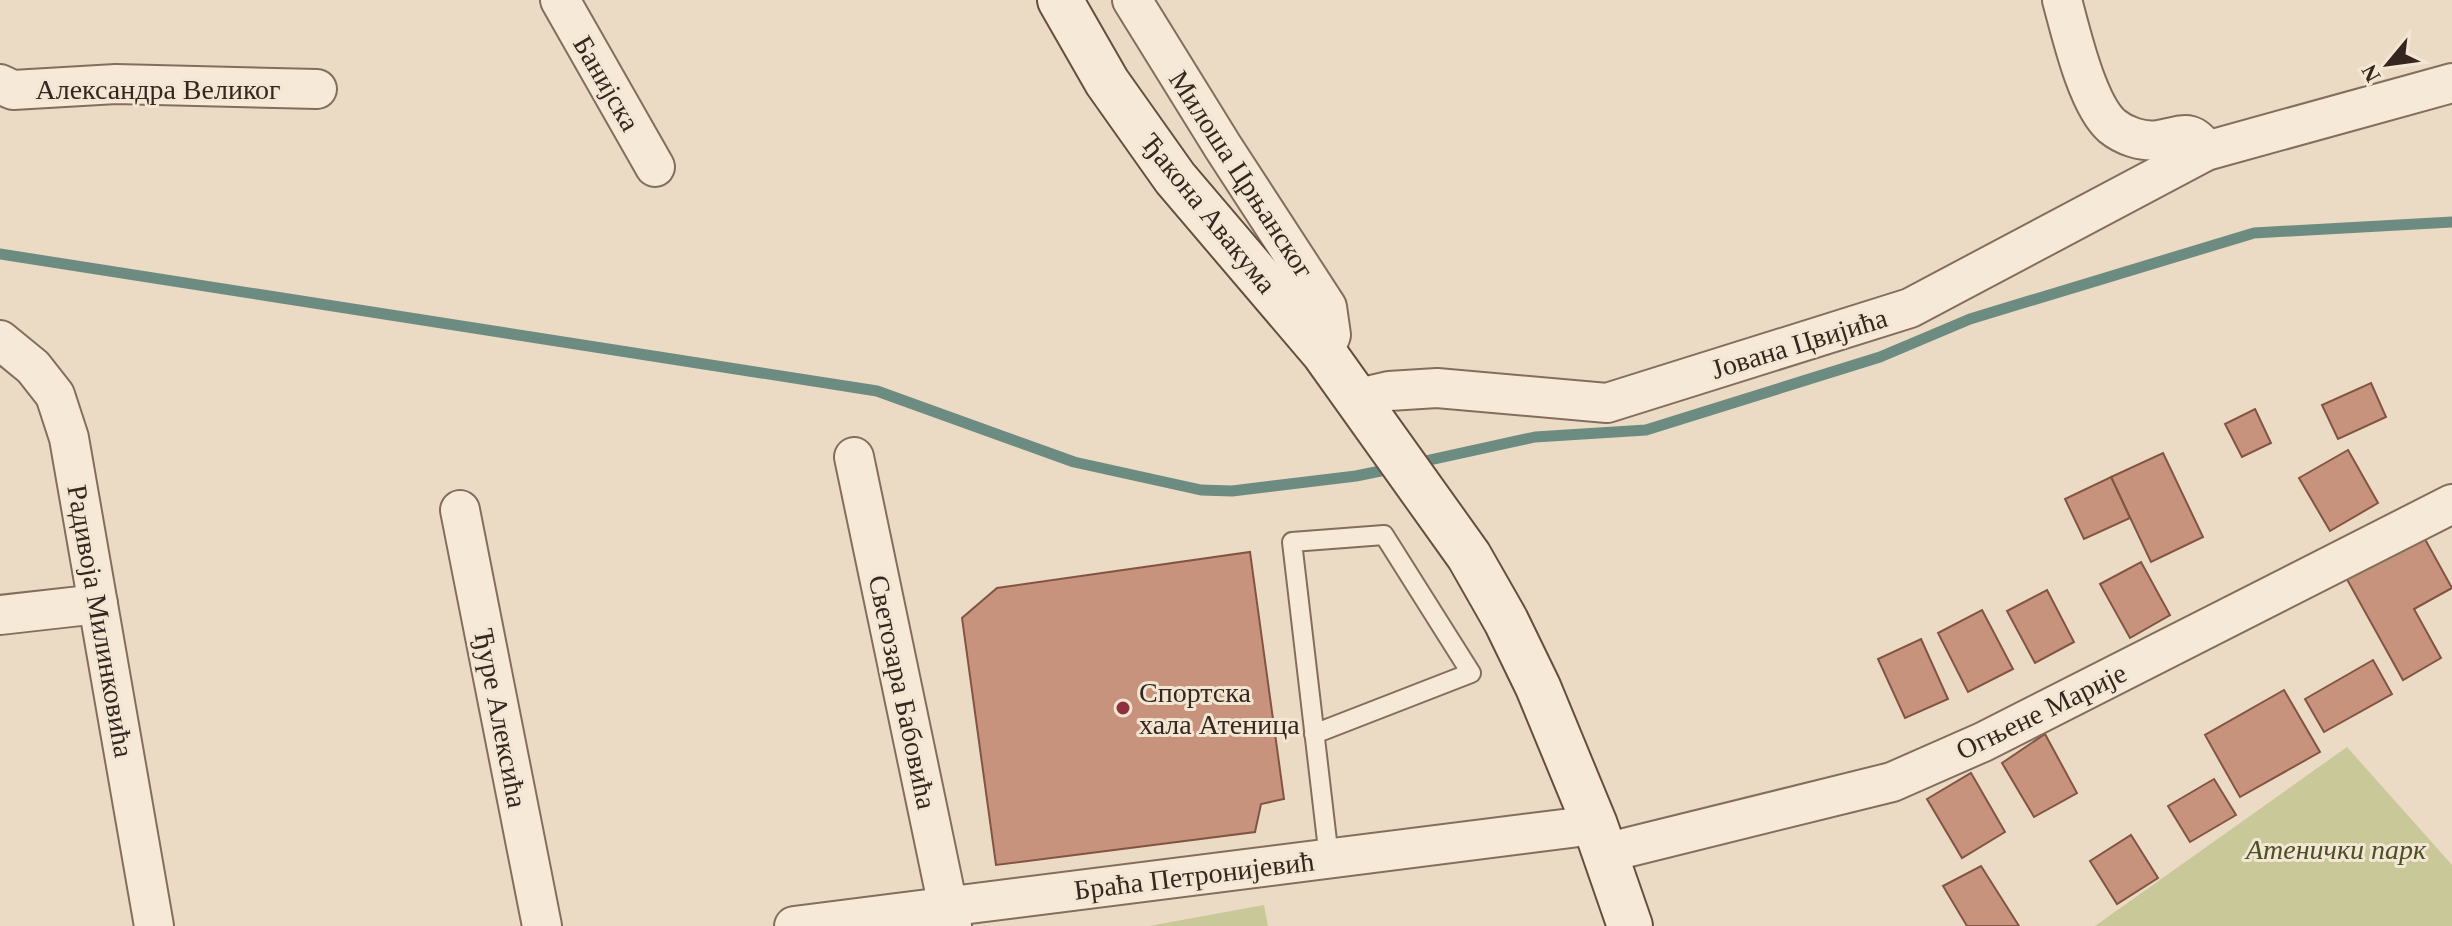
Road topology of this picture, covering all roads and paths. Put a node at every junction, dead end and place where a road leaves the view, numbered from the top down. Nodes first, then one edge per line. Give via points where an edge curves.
1 (560, 0) edge
2 (1060, 0) edge
3 (1132, 0) edge
4 (2062, 0) edge
5 (2452, 83) edge
6 (0, 84) edge
7 (317, 89) dead end
8 (2206, 151) junction
9 (655, 167) dead end
10 (0, 340) edge
11 (1324, 353) junction
12 (1365, 408) junction
13 (854, 457) dead end
14 (2452, 504) edge
15 (460, 510) dead end
16 (98, 604) junction
17 (0, 615) edge
18 (1314, 734) junction
19 (1600, 839) junction
20 (1329, 858) junction
21 (950, 916) edge
22 (154, 926) edge
23 (542, 926) edge
24 (794, 926) edge
25 (1630, 926) edge

1 - 9 street, Банијска
2 - 11 main road, Ђакона Авакума via 1107,82 1175,178
3 - 11 street, Милоша Црњанског via 1327,307 1331,335
4 - 8 street via 2092,96 2104,117 2128,136 2157,140 2190,135
5 - 8 street, Јована Цвијића
6 - 7 street, Александра Великог via 13,90 116,84
8 - 12 street, Јована Цвијића via 1910,308 1607,403 1437,388 1389,391
10 - 16 street, Радивоја Милинковића via 33,367 55,395 69,438
11 - 12 main road, Ђакона Авакума
12 - 19 main road, Ђакона Авакума via 1435,504 1506,621
13 - 21 street, Светозара Бабовића
14 - 19 street, Огњене Марије via 1983,742 1892,782
15 - 23 street, Ђуре Алексића
16 - 17 street
16 - 22 street, Радивоја Милинковића
18 - 18 lane via 1292,542 1384,535 1471,673
18 - 20 lane
19 - 20 street, Браћа Петронијевић
19 - 25 main road, Ђакона Авакума
20 - 21 street, Браћа Петронијевић
21 - 24 street, Браћа Петронијевић

